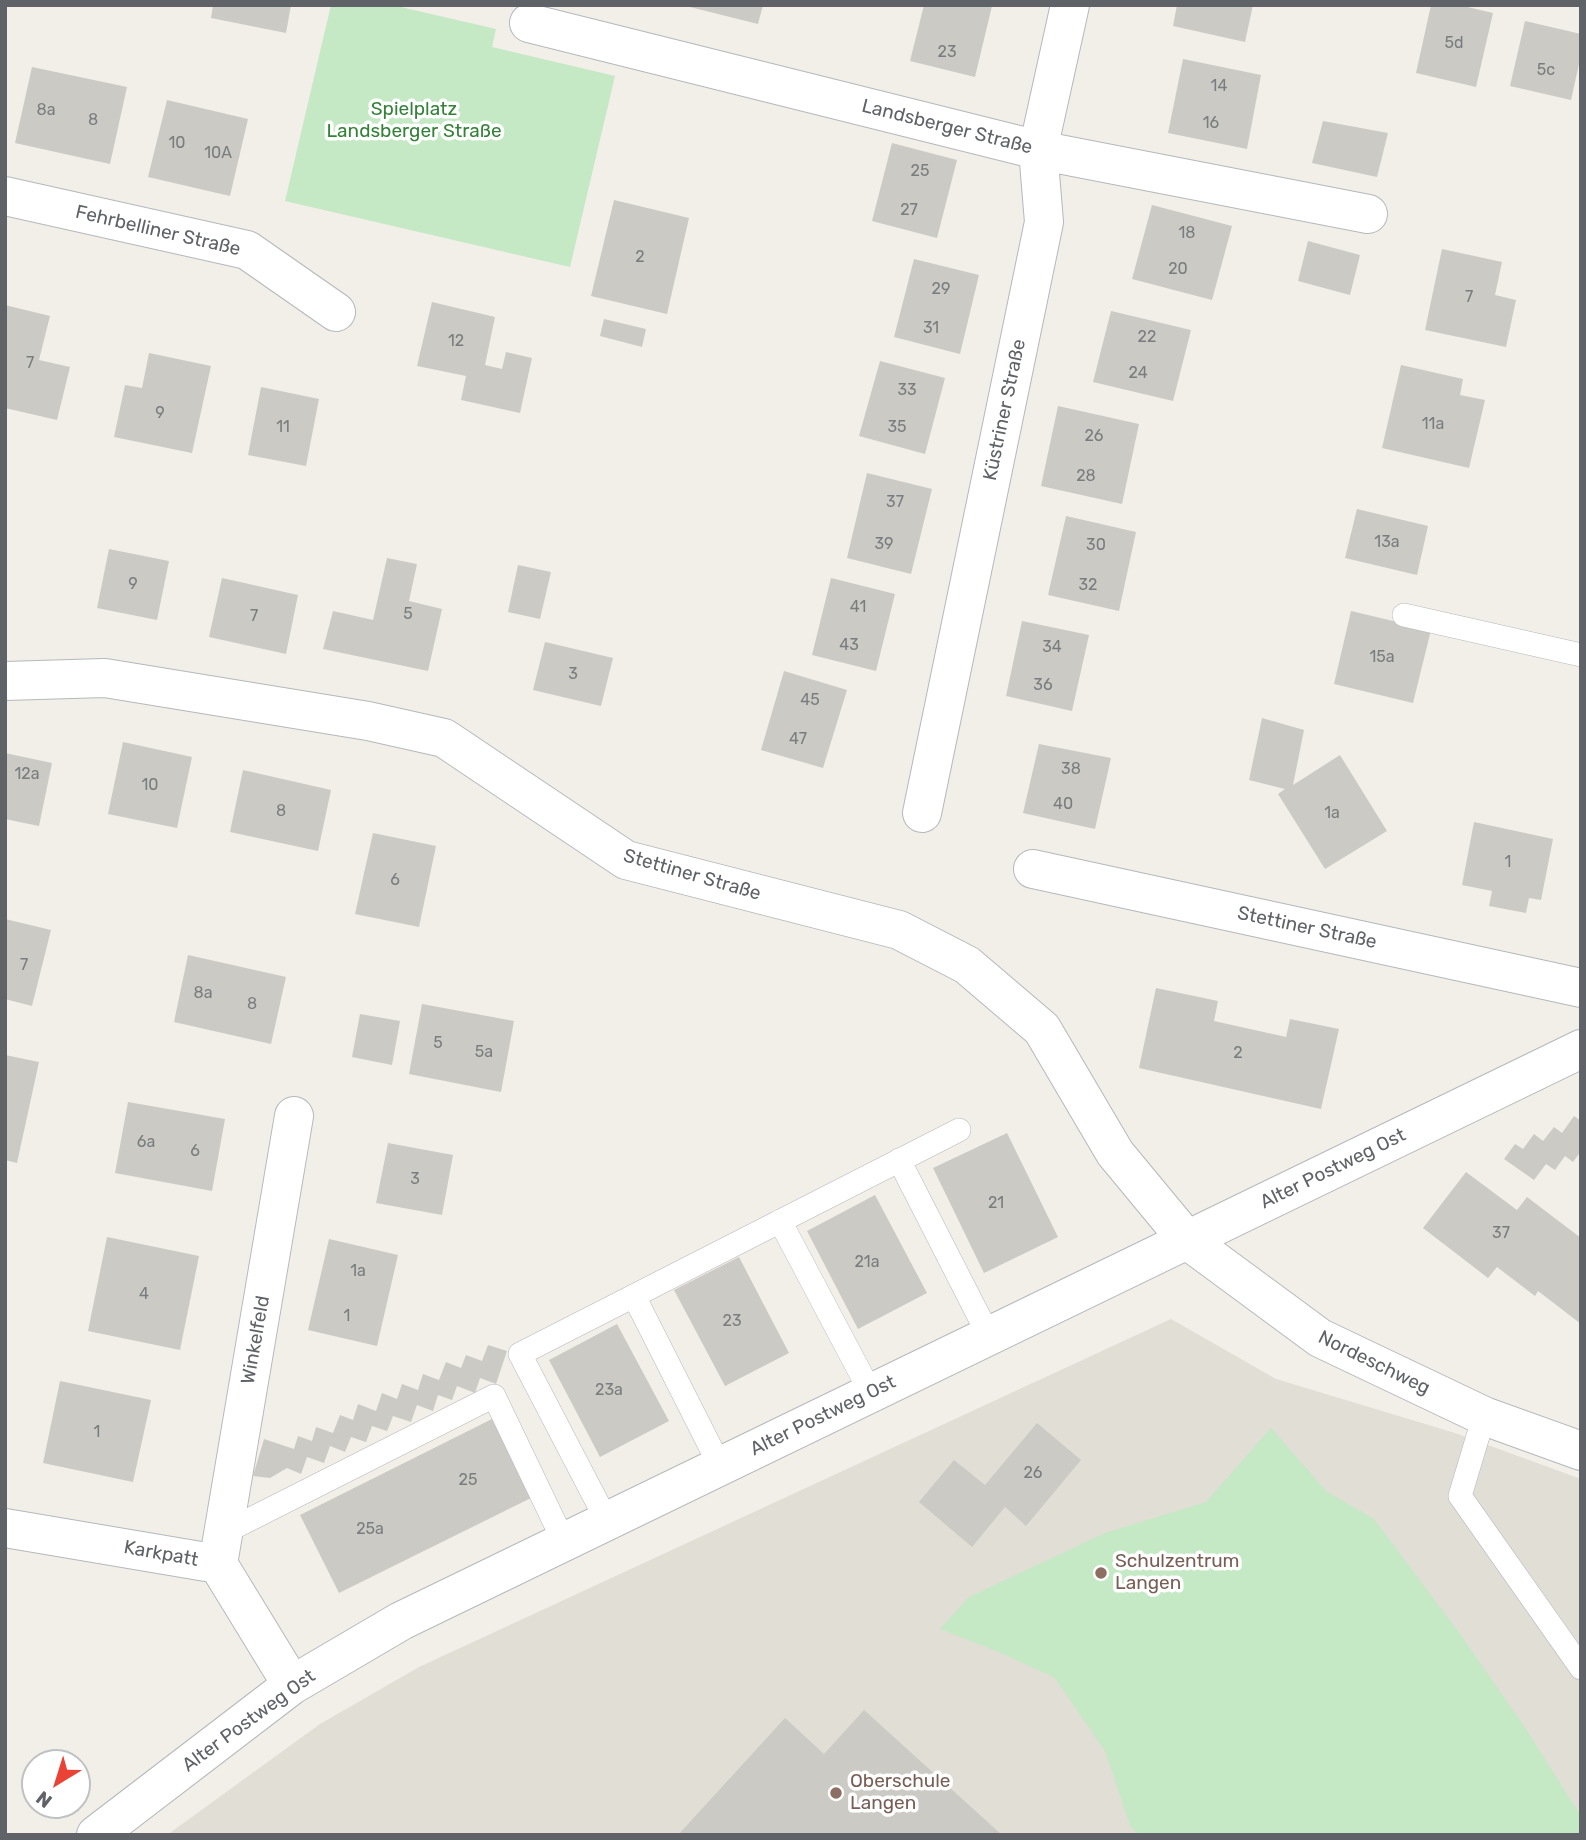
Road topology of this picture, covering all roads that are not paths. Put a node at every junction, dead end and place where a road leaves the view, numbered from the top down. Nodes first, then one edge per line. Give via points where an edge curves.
1 (1070, 5) edge
2 (529, 23) dead end
3 (1038, 150) junction
4 (5, 196) edge
5 (1368, 214) dead end
6 (336, 312) dead end
7 (1404, 615) dead end
8 (1581, 655) edge
9 (5, 681) edge
10 (922, 813) dead end
11 (1033, 869) dead end
12 (1581, 988) edge
13 (1581, 1049) edge
14 (294, 1116) dead end
15 (959, 1130) dead end
16 (899, 1160) junction
17 (780, 1221) junction
18 (1187, 1240) junction
19 (634, 1296) junction
20 (989, 1336) junction
21 (871, 1393) junction
22 (1484, 1416) junction
23 (1581, 1451) edge
24 (720, 1466) junction
25 (607, 1521) junction
26 (5, 1528) edge
27 (564, 1542) junction
28 (221, 1548) junction
29 (1581, 1668) edge
30 (292, 1685) junction
31 (96, 1835) edge

1 - 3 street, Küstriner Straße
2 - 3 street, Landsberger Straße
3 - 5 street, Landsberger Straße
3 - 10 street, Küstriner Straße via 1044,222
4 - 6 street, Fehrbelliner Straße via 247,250
7 - 8 lane
9 - 18 street, Stettiner Straße via 105,678 444,738 626,860 899,930 967,965 1042,1029 1115,1153
11 - 12 street, Stettiner Straße
13 - 18 street, Alter Postweg Ost
14 - 28 street, Winkelfeld
15 - 16 lane
16 - 17 lane
16 - 20 lane
17 - 19 lane
17 - 21 lane
18 - 20 street, Alter Postweg Ost
18 - 22 street, Nordeschweg via 1320,1338
19 - 24 lane
19 - 25 lane via 520,1354
20 - 21 street, Alter Postweg Ost
21 - 24 street, Alter Postweg Ost
22 - 23 street, Nordeschweg
22 - 29 lane via 1460,1496
24 - 25 street, Alter Postweg Ost
25 - 27 street, Alter Postweg Ost
26 - 28 street, Karkpatt
27 - 28 lane via 494,1396
27 - 30 street, Alter Postweg Ost via 401,1621
28 - 30 street, Karkpatt
30 - 31 street, Alter Postweg Ost

